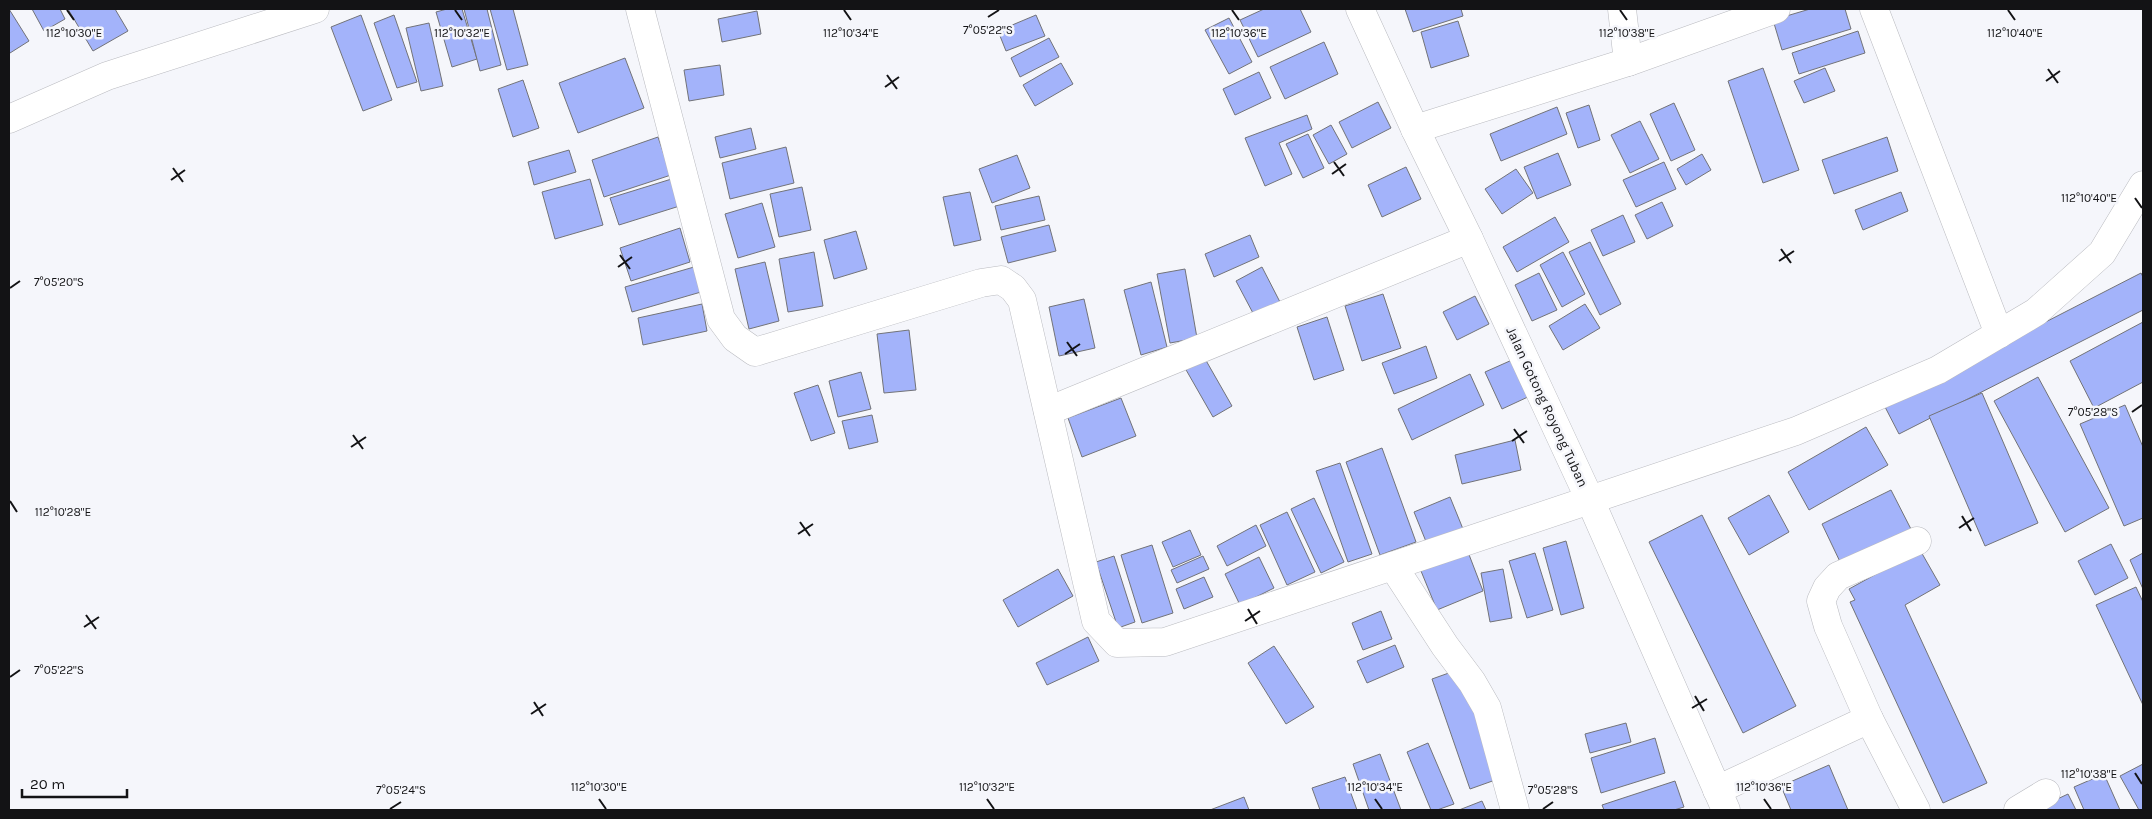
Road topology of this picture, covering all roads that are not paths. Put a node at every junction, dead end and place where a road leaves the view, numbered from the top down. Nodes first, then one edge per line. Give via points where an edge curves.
1 (315, 9) edge
2 (640, 9) edge
3 (1360, 9) edge
4 (1622, 9) edge
5 (1776, 9) edge
6 (1874, 9) edge
7 (1628, 62) junction
8 (9, 119) edge
9 (1415, 128) junction
10 (2143, 185) edge
11 (1470, 239) junction
12 (1999, 334) junction
13 (1048, 411) junction
14 (1590, 500) junction
15 (1917, 541) dead end
16 (1393, 566) junction
17 (1869, 720) junction
18 (2046, 793) dead end
19 (1722, 800) edge
20 (1515, 810) edge
21 (1916, 810) edge
22 (2018, 810) edge

1 - 8 street via 107,76
2 - 13 street via 721,319 734,338 755,352 1001,280 1014,288 1022,300
3 - 9 street, Jalan Gotong Royong Tuban
4 - 7 street
5 - 7 street
6 - 12 street
7 - 9 street
9 - 11 street, Jalan Gotong Royong Tuban
10 - 12 street via 2102,252 2036,312
11 - 13 street
11 - 14 street, Jalan Gotong Royong Tuban
12 - 14 street via 1938,370 1796,431
13 - 16 street via 1096,622 1117,643 1165,642
14 - 16 street
14 - 19 street, Jalan Gotong Royong Tuban
15 - 17 street via 1838,576 1826,588 1822,601 1828,626
16 - 20 street via 1472,682 1486,708
17 - 19 street
17 - 21 street
18 - 22 street

